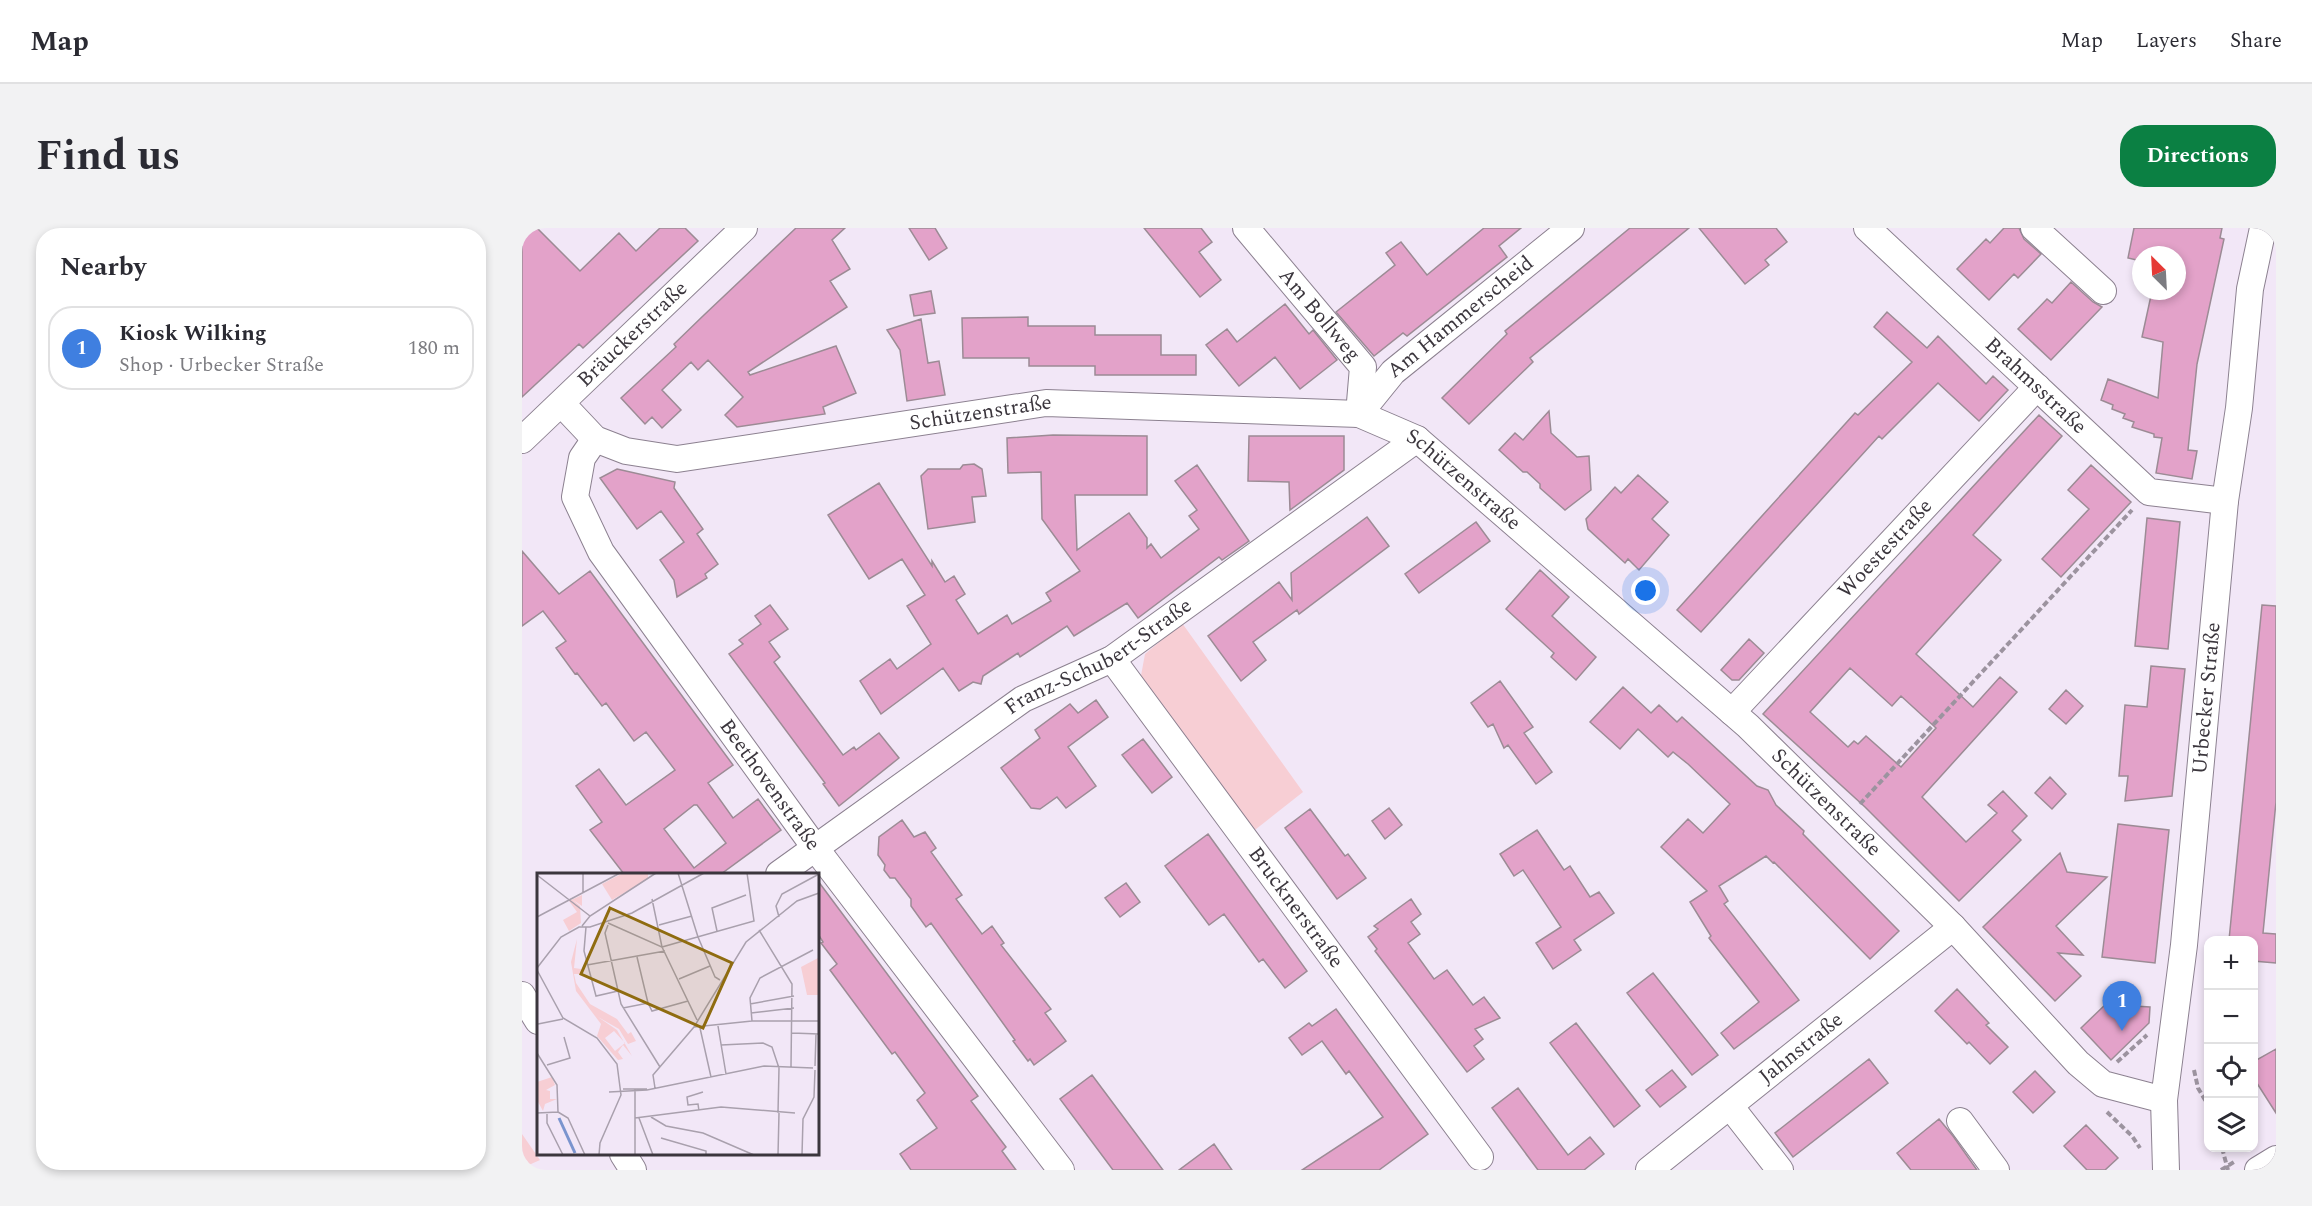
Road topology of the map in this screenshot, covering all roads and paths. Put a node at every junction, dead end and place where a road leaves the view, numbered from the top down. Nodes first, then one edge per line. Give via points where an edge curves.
1 (744, 228) edge
2 (1246, 228) edge
3 (1570, 228) edge
4 (1867, 228) edge
5 (2034, 228) edge
6 (2263, 228) edge
7 (2103, 291) dead end
8 (2037, 387) junction
9 (562, 404) junction
10 (1359, 414) junction
11 (595, 439) junction
12 (1417, 439) junction
13 (522, 440) edge
14 (2149, 492) junction
15 (2225, 501) junction
16 (1112, 659) junction
17 (1732, 712) junction
18 (1844, 822) junction
19 (816, 849) junction
20 (780, 873) edge
21 (1953, 927) junction
22 (522, 995) edge
23 (537, 1019) edge
24 (2164, 1100) junction
25 (1730, 1106) junction
26 (1960, 1121) dead end
27 (2223, 1152) edge
28 (624, 1155) edge
29 (2276, 1159) edge
30 (1477, 1166) edge
31 (2227, 1168) edge
32 (633, 1170) edge
33 (1061, 1170) edge
34 (1649, 1170) edge
35 (1779, 1170) edge
36 (1996, 1170) edge
37 (2166, 1170) edge
38 (2222, 1170) edge
39 (2258, 1170) edge

1 - 9 street, Bräuckerstraße
2 - 10 street, Am Bollweg via 1363,367
3 - 10 street, Am Hammerscheid via 1393,372
4 - 8 street, Brahmsstraße
5 - 7 street
6 - 15 street, Urbecker Straße via 2250,289 2239,408
8 - 14 street, Brahmsstraße
8 - 17 street, Woestestraße
9 - 11 street, Schützenstraße
9 - 13 street, Bräuckerstraße
10 - 11 street, Schützenstraße via 1046,403 677,459 626,451
10 - 12 street, Schützenstraße
11 - 19 street, Beethovenstraße via 582,458 575,497 601,552
12 - 16 street, Franz-Schubert-Straße
12 - 17 street, Schützenstraße
14 - 15 street
14 - 18 path
15 - 24 street, Urbecker Straße via 2185,933
16 - 19 street, Franz-Schubert-Straße via 1023,699
16 - 30 street, Brucknerstraße
17 - 18 street, Schützenstraße
18 - 21 street, Schützenstraße
19 - 20 street, Franz-Schubert-Straße
19 - 33 street, Beethovenstraße
21 - 24 street, Schützenstraße via 2078,1063 2103,1084
21 - 25 street, Jahnstraße
22 - 23 street
24 - 37 street, Urbecker Straße
25 - 34 street, Jahnstraße
25 - 35 street
26 - 36 street
27 - 31 path
28 - 32 street
29 - 39 street
31 - 38 path

